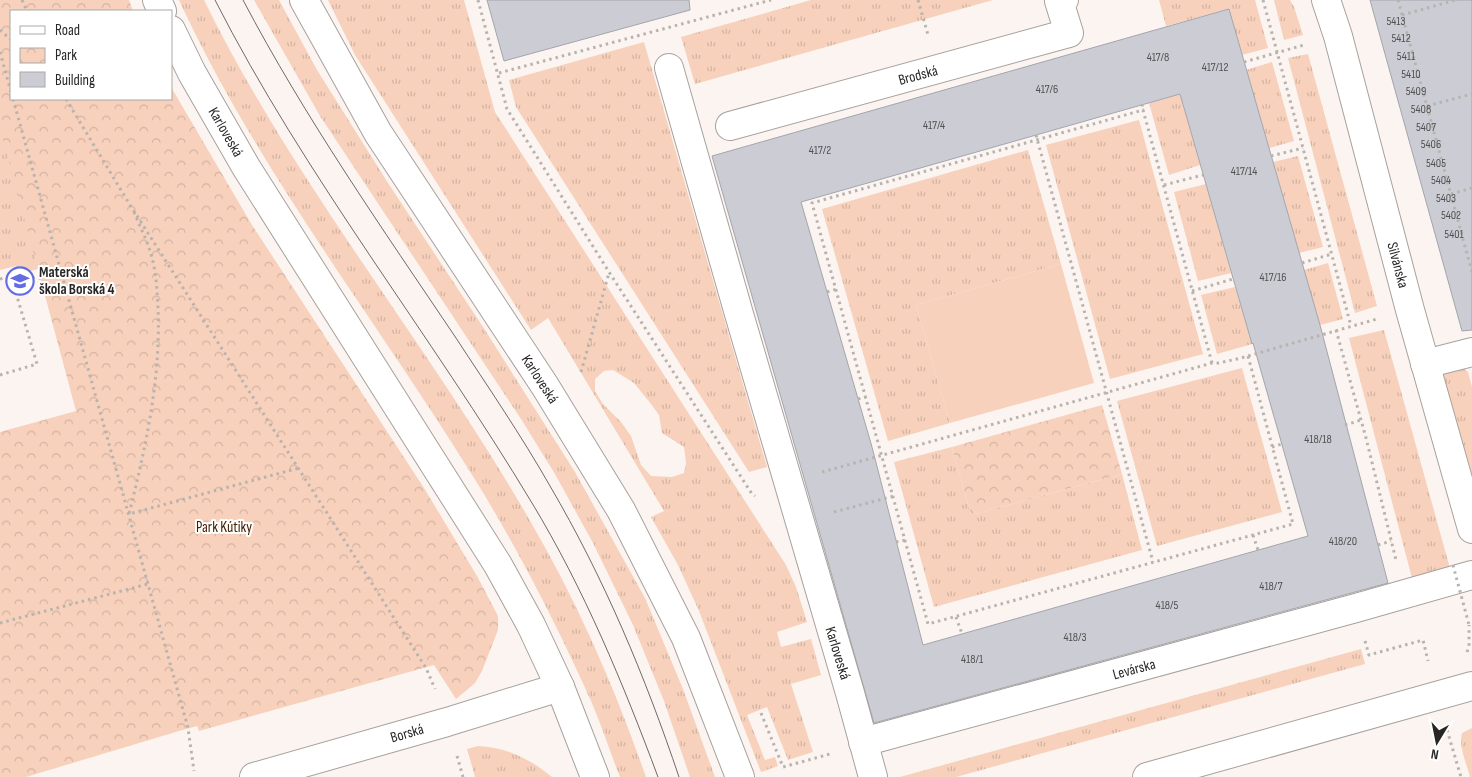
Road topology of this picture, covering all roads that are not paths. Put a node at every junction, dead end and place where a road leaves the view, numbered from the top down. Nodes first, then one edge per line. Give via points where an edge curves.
1 (304, 0) edge
2 (1064, 0) edge
3 (1326, 0) edge
4 (172, 32) edge
5 (669, 68) dead end
6 (730, 126) dead end
7 (1472, 352) edge
8 (1425, 364) junction
9 (1472, 529) edge
10 (1462, 570) edge
11 (1472, 686) edge
12 (560, 687) junction
13 (863, 742) junction
14 (254, 777) edge
15 (595, 777) edge
16 (740, 777) edge
17 (873, 777) edge
18 (1147, 777) edge

1 - 16 street, Karloveská via 378,133 545,386 621,510 686,638
2 - 6 street, Brodská via 1059,1 1069,33
3 - 8 street, Silvánska
4 - 12 street, Karloveská via 246,167 498,565
5 - 13 street, Karloveská
7 - 8 street
8 - 9 street, Silvánska
10 - 13 street, Levárska via 1405,595
11 - 18 street
12 - 14 street, Borská
12 - 15 street, Karloveská
13 - 17 street, Karloveská

